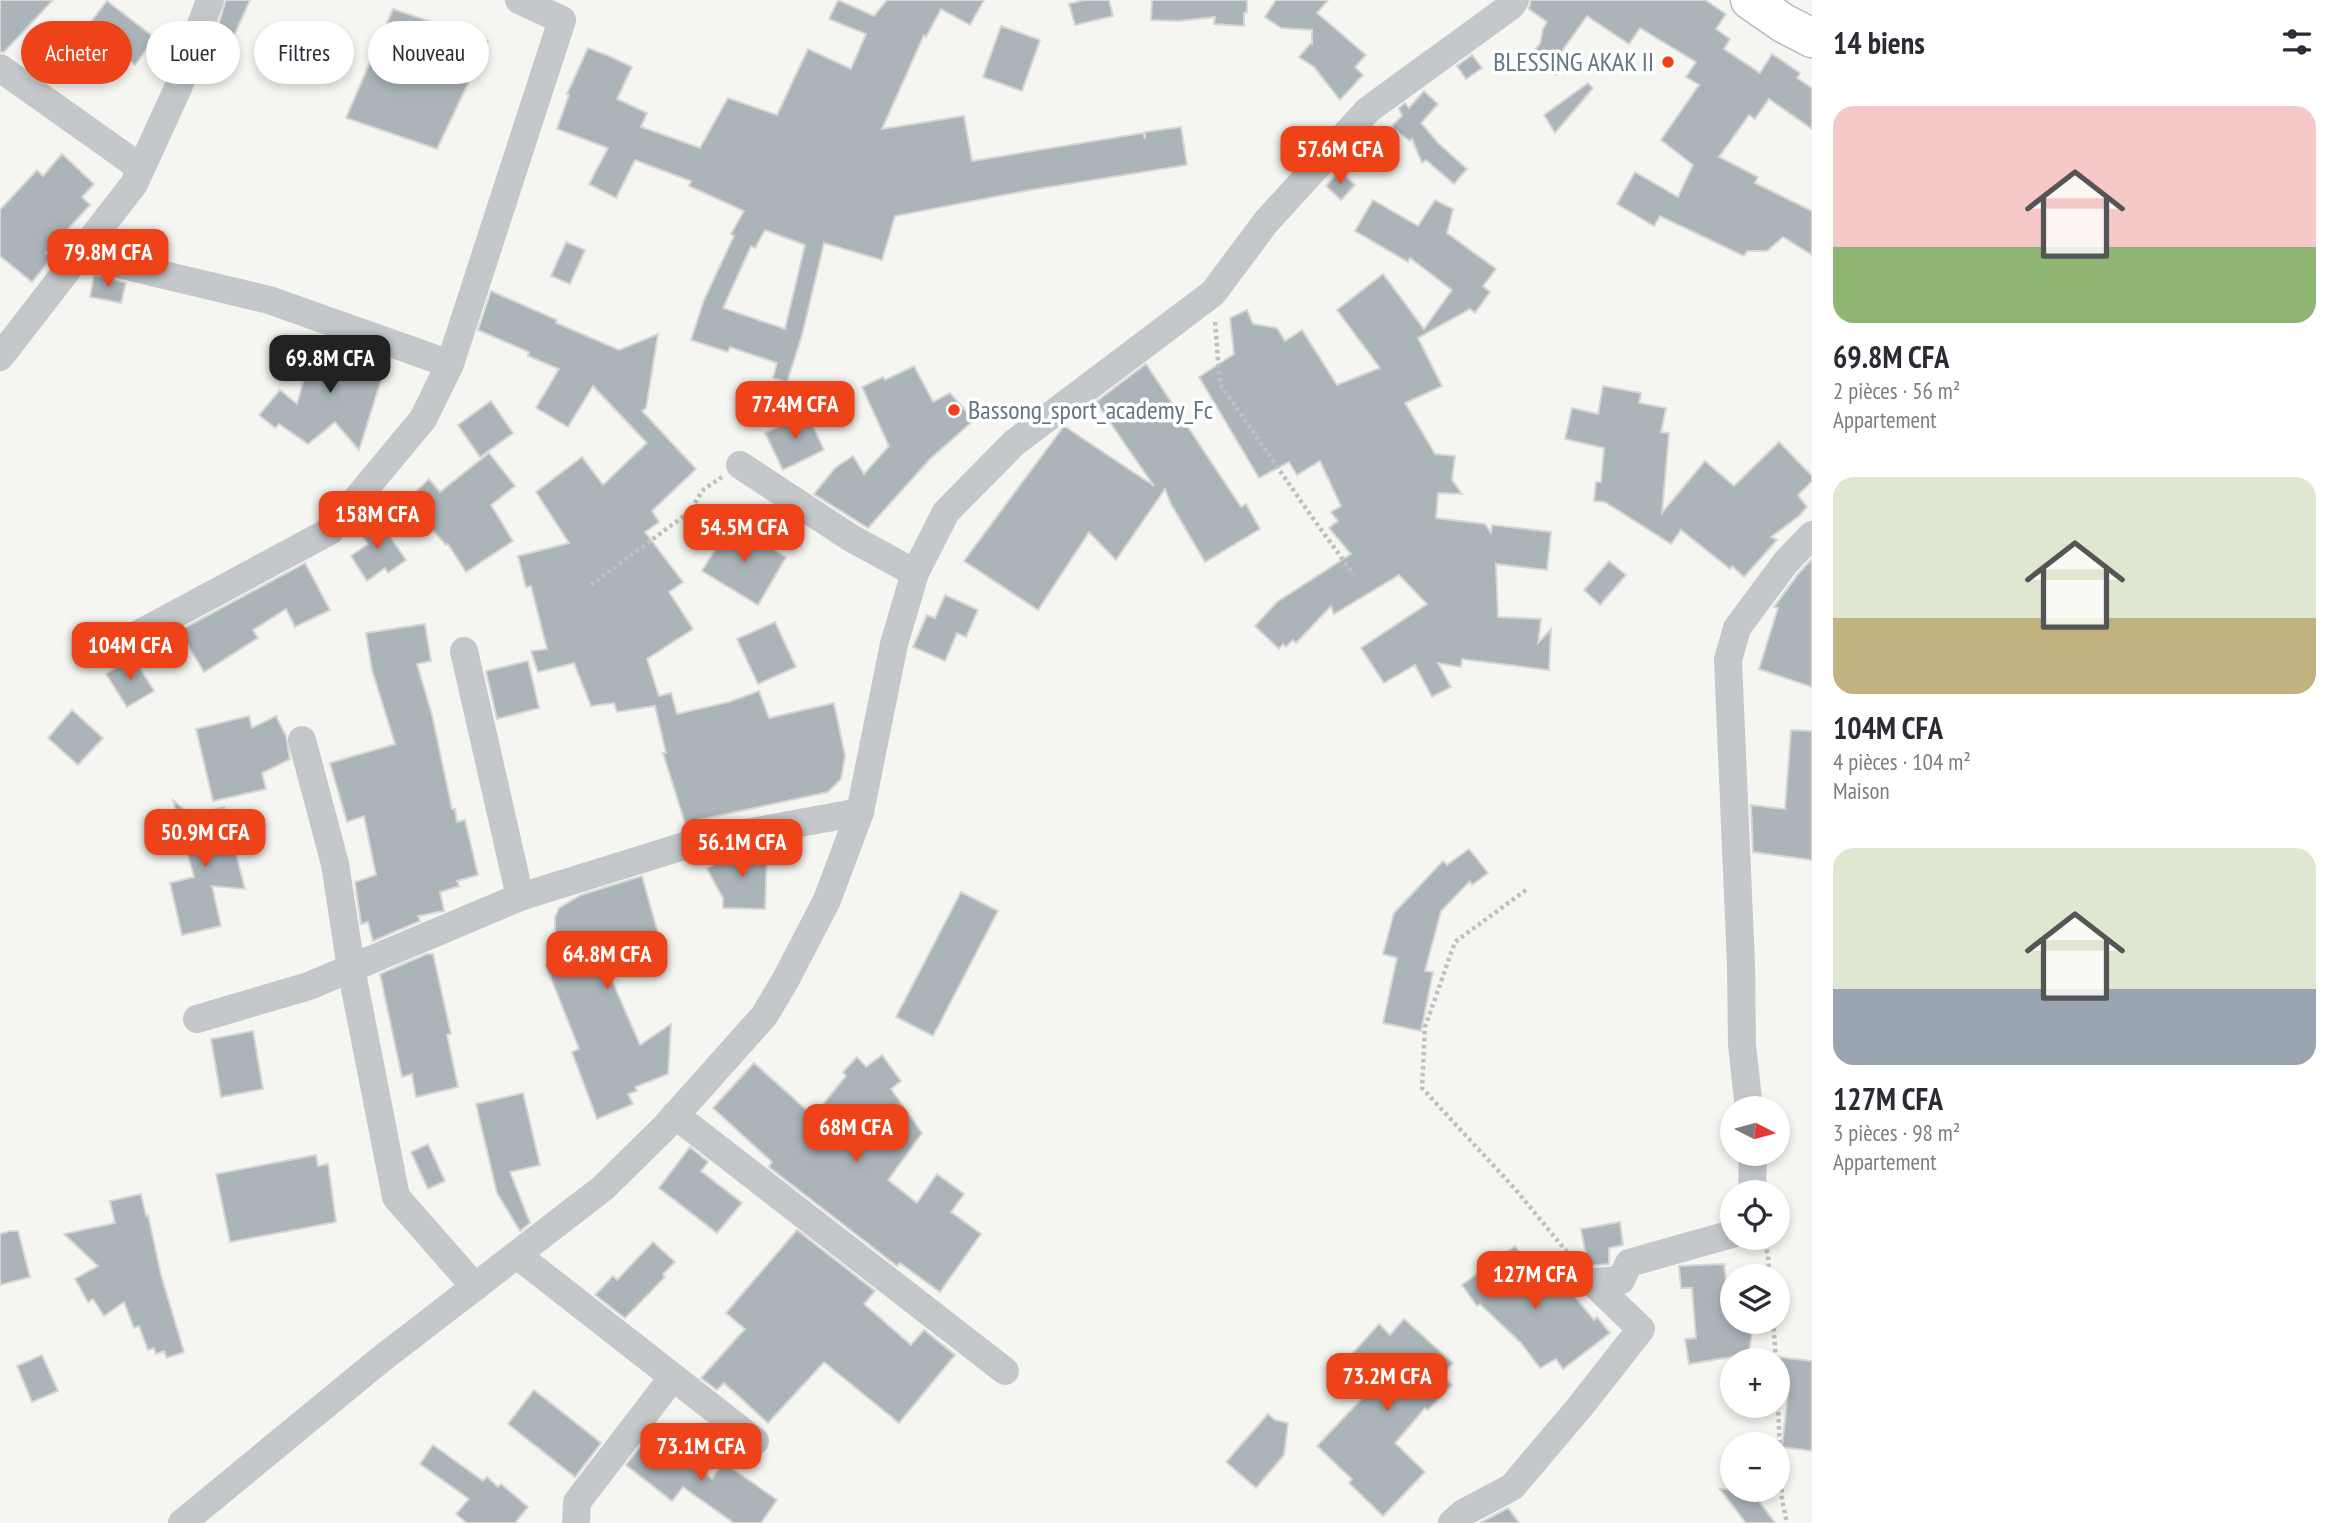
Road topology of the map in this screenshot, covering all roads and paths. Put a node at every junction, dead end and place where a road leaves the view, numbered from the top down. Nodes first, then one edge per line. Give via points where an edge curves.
1 (210, 0) edge
2 (1515, 0) edge
3 (1750, 0) edge
4 (528, 2) edge
5 (1812, 38) edge
6 (0, 68) edge
7 (141, 169) junction
8 (80, 255) junction
9 (1213, 293) junction
10 (0, 358) edge
11 (450, 364) junction
12 (740, 465) joint
13 (1812, 535) edge
14 (915, 573) junction
15 (1354, 575) dead end
16 (592, 585) dead end
17 (464, 651) dead end
18 (105, 652) dead end
19 (302, 740) dead end
20 (860, 812) junction
21 (1526, 890) dead end
22 (520, 897) junction
23 (351, 968) junction
24 (197, 1019) dead end
25 (1748, 1096) edge
26 (675, 1115) junction
27 (1720, 1237) edge
28 (517, 1255) junction
29 (1592, 1282) junction
30 (475, 1287) junction
31 (1005, 1371) dead end
32 (673, 1377) junction
33 (1779, 1418) edge
34 (755, 1441) dead end
35 (182, 1523) edge
36 (576, 1523) edge
37 (1452, 1523) edge
38 (1787, 1523) edge

1 - 7 street via 178,88
2 - 9 street via 1368,110 1266,222
3 - 5 highway
4 - 11 street via 562,20
6 - 7 street
7 - 8 street
8 - 10 street
8 - 11 street via 269,300
9 - 14 street via 1014,443 946,512
9 - 15 path via 1220,384
11 - 18 street via 423,419 330,531
12 - 14 street via 851,538
12 - 16 path via 704,489 688,513
13 - 25 street via 1737,628 1728,660
14 - 20 street via 894,644
17 - 22 street
19 - 23 street via 335,864
20 - 22 street via 697,842
20 - 26 street via 827,900 764,1016
21 - 29 path via 1455,942 1425,1027 1422,1088
22 - 23 street
23 - 24 street via 309,986
23 - 30 street via 396,1197
26 - 28 street via 603,1188
26 - 31 street
27 - 29 street via 1629,1263 1621,1280
28 - 30 street
28 - 32 street
29 - 37 street via 1641,1329 1512,1487
30 - 35 street
32 - 34 street
32 - 36 street via 576,1502
33 - 38 path

